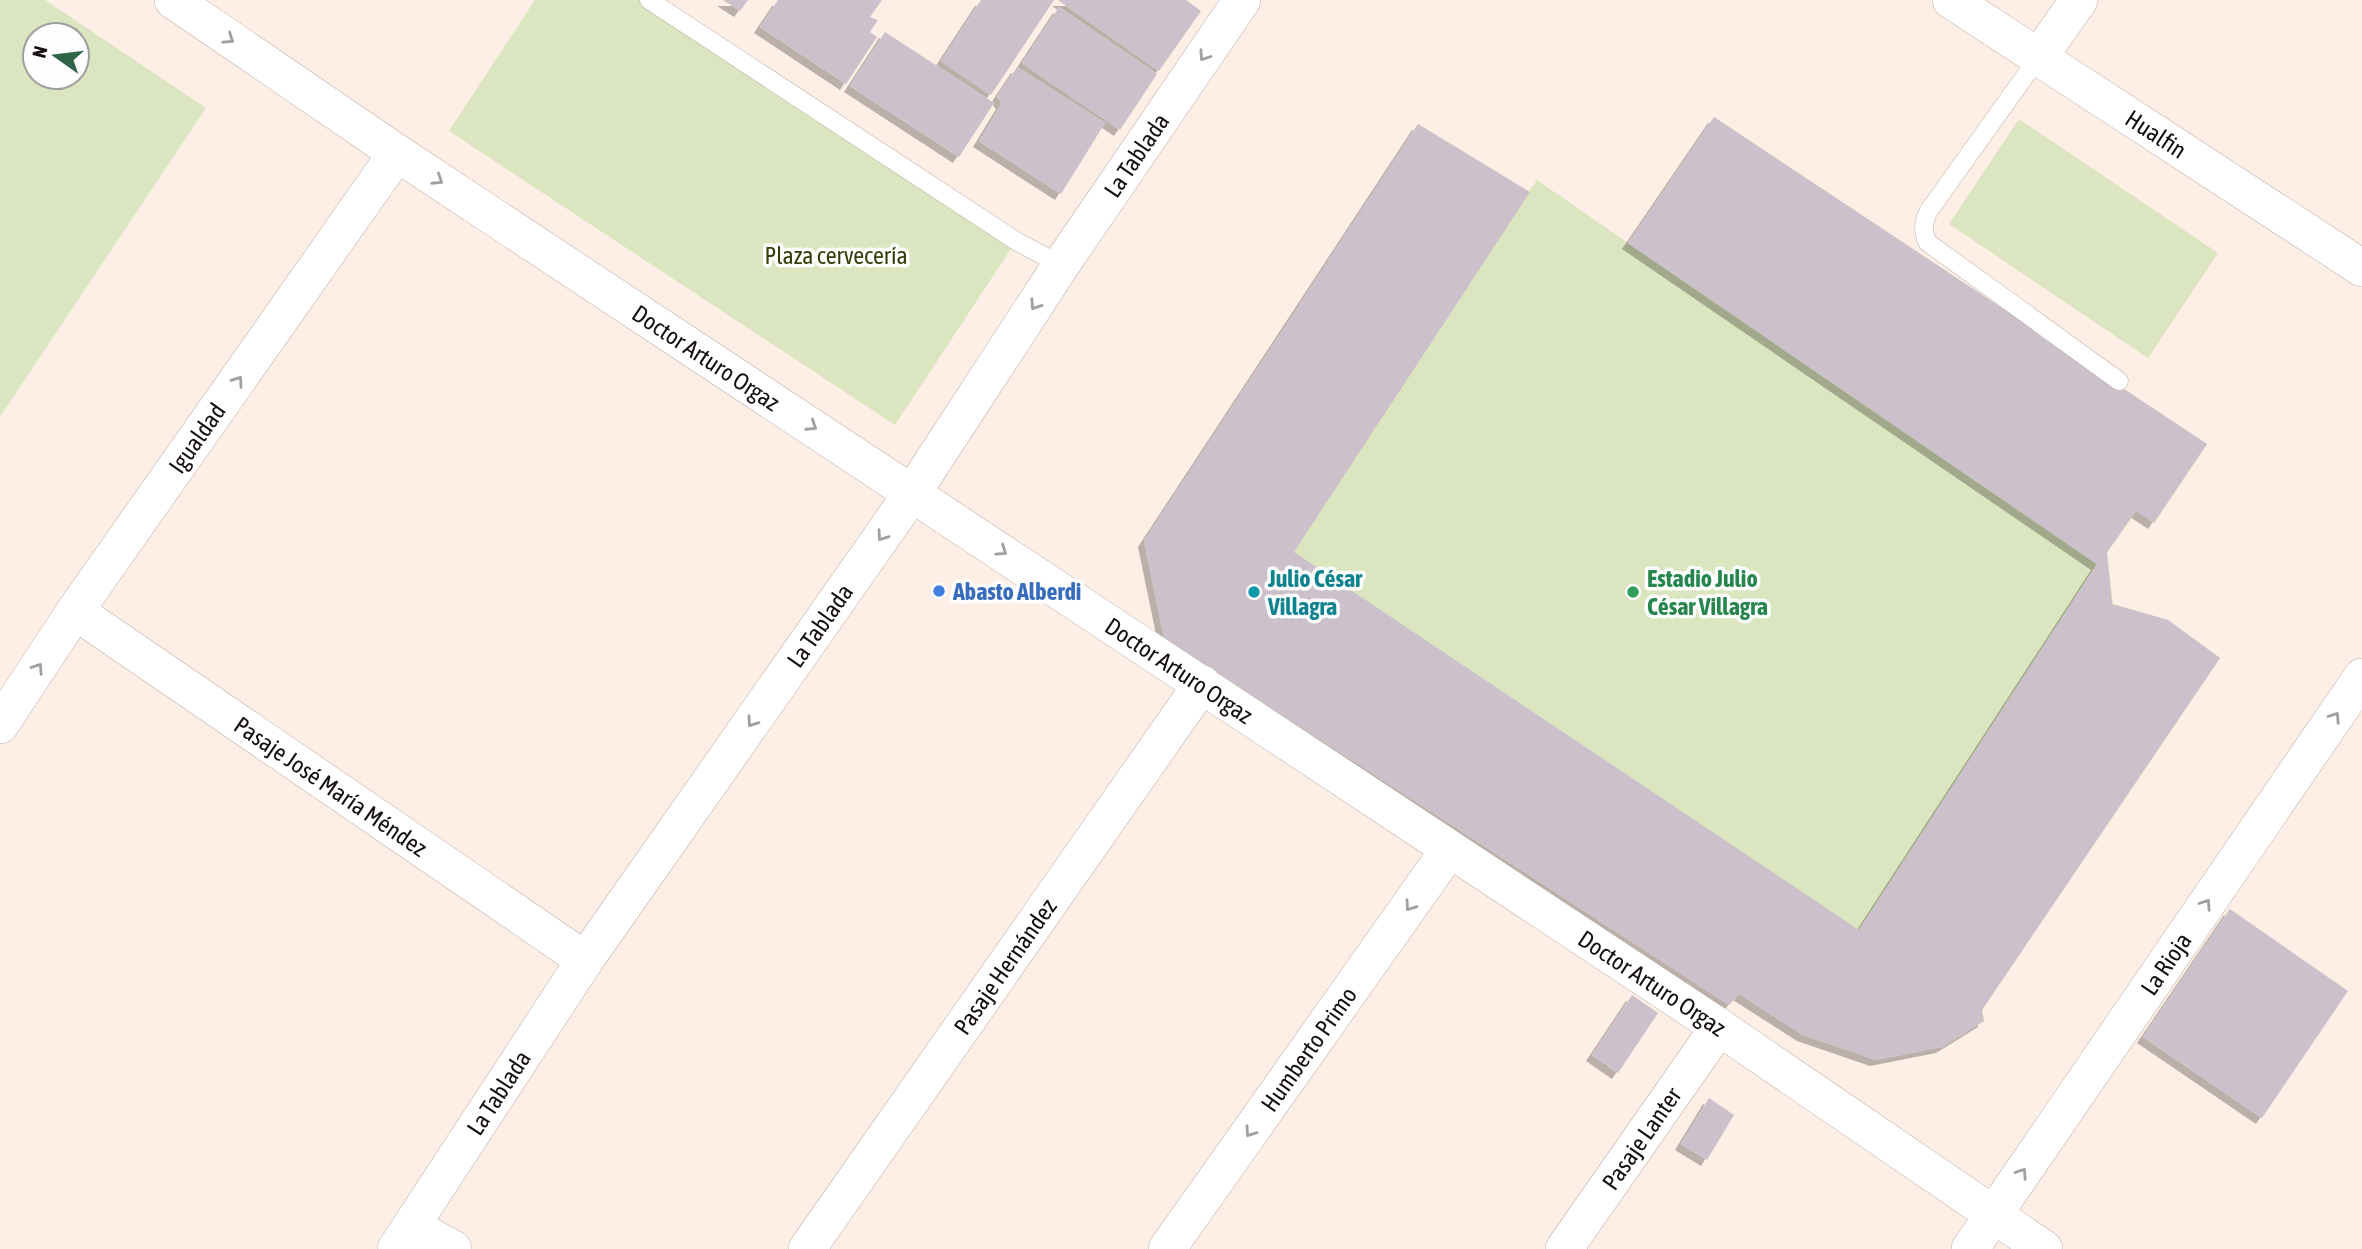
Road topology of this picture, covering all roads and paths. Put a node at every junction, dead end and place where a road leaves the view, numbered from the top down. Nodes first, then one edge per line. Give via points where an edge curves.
1 (173, 0) edge
2 (649, 0) edge
3 (1242, 0) edge
4 (1951, 0) edge
5 (2079, 0) edge
6 (2038, 58) junction
7 (397, 153) junction
8 (1061, 265) junction
9 (2362, 268) edge
10 (2119, 381) dead end
11 (913, 492) junction
12 (75, 611) junction
13 (2362, 677) edge
14 (1202, 684) junction
15 (0, 725) edge
16 (1449, 850) junction
17 (585, 960) junction
18 (1719, 1027) junction
19 (1993, 1215) junction
20 (403, 1238) edge
21 (453, 1249) edge
22 (807, 1249) edge
23 (1167, 1249) edge
24 (1564, 1249) edge
25 (1970, 1249) edge
26 (2044, 1249) edge

1 -> 7 street, Doctor Arturo Orgaz
2 - 8 lane via 1016,241
3 -> 8 street, La Tablada
4 - 6 street, Hualfin
5 - 6 street
6 - 9 street, Hualfin
6 - 10 lane via 1928,212 1924,233 1927,242
7 -> 11 street, Doctor Arturo Orgaz
12 -> 7 street, Igualdad
8 -> 11 street, La Tablada
11 -> 14 street, Doctor Arturo Orgaz
11 -> 17 street, La Tablada
15 -> 12 street, Igualdad
12 - 17 street, Pasaje José María Méndez
19 -> 13 street, La Rioja
14 - 16 street, Doctor Arturo Orgaz
14 - 22 street, Pasaje Hernández
16 - 18 street, Doctor Arturo Orgaz
16 -> 23 street, Humberto Primo
17 - 20 street, La Tablada
18 - 19 street, Doctor Arturo Orgaz
18 - 24 street, Pasaje Lanter
19 - 25 street, La Rioja
19 - 26 street, Doctor Arturo Orgaz
20 - 21 street

